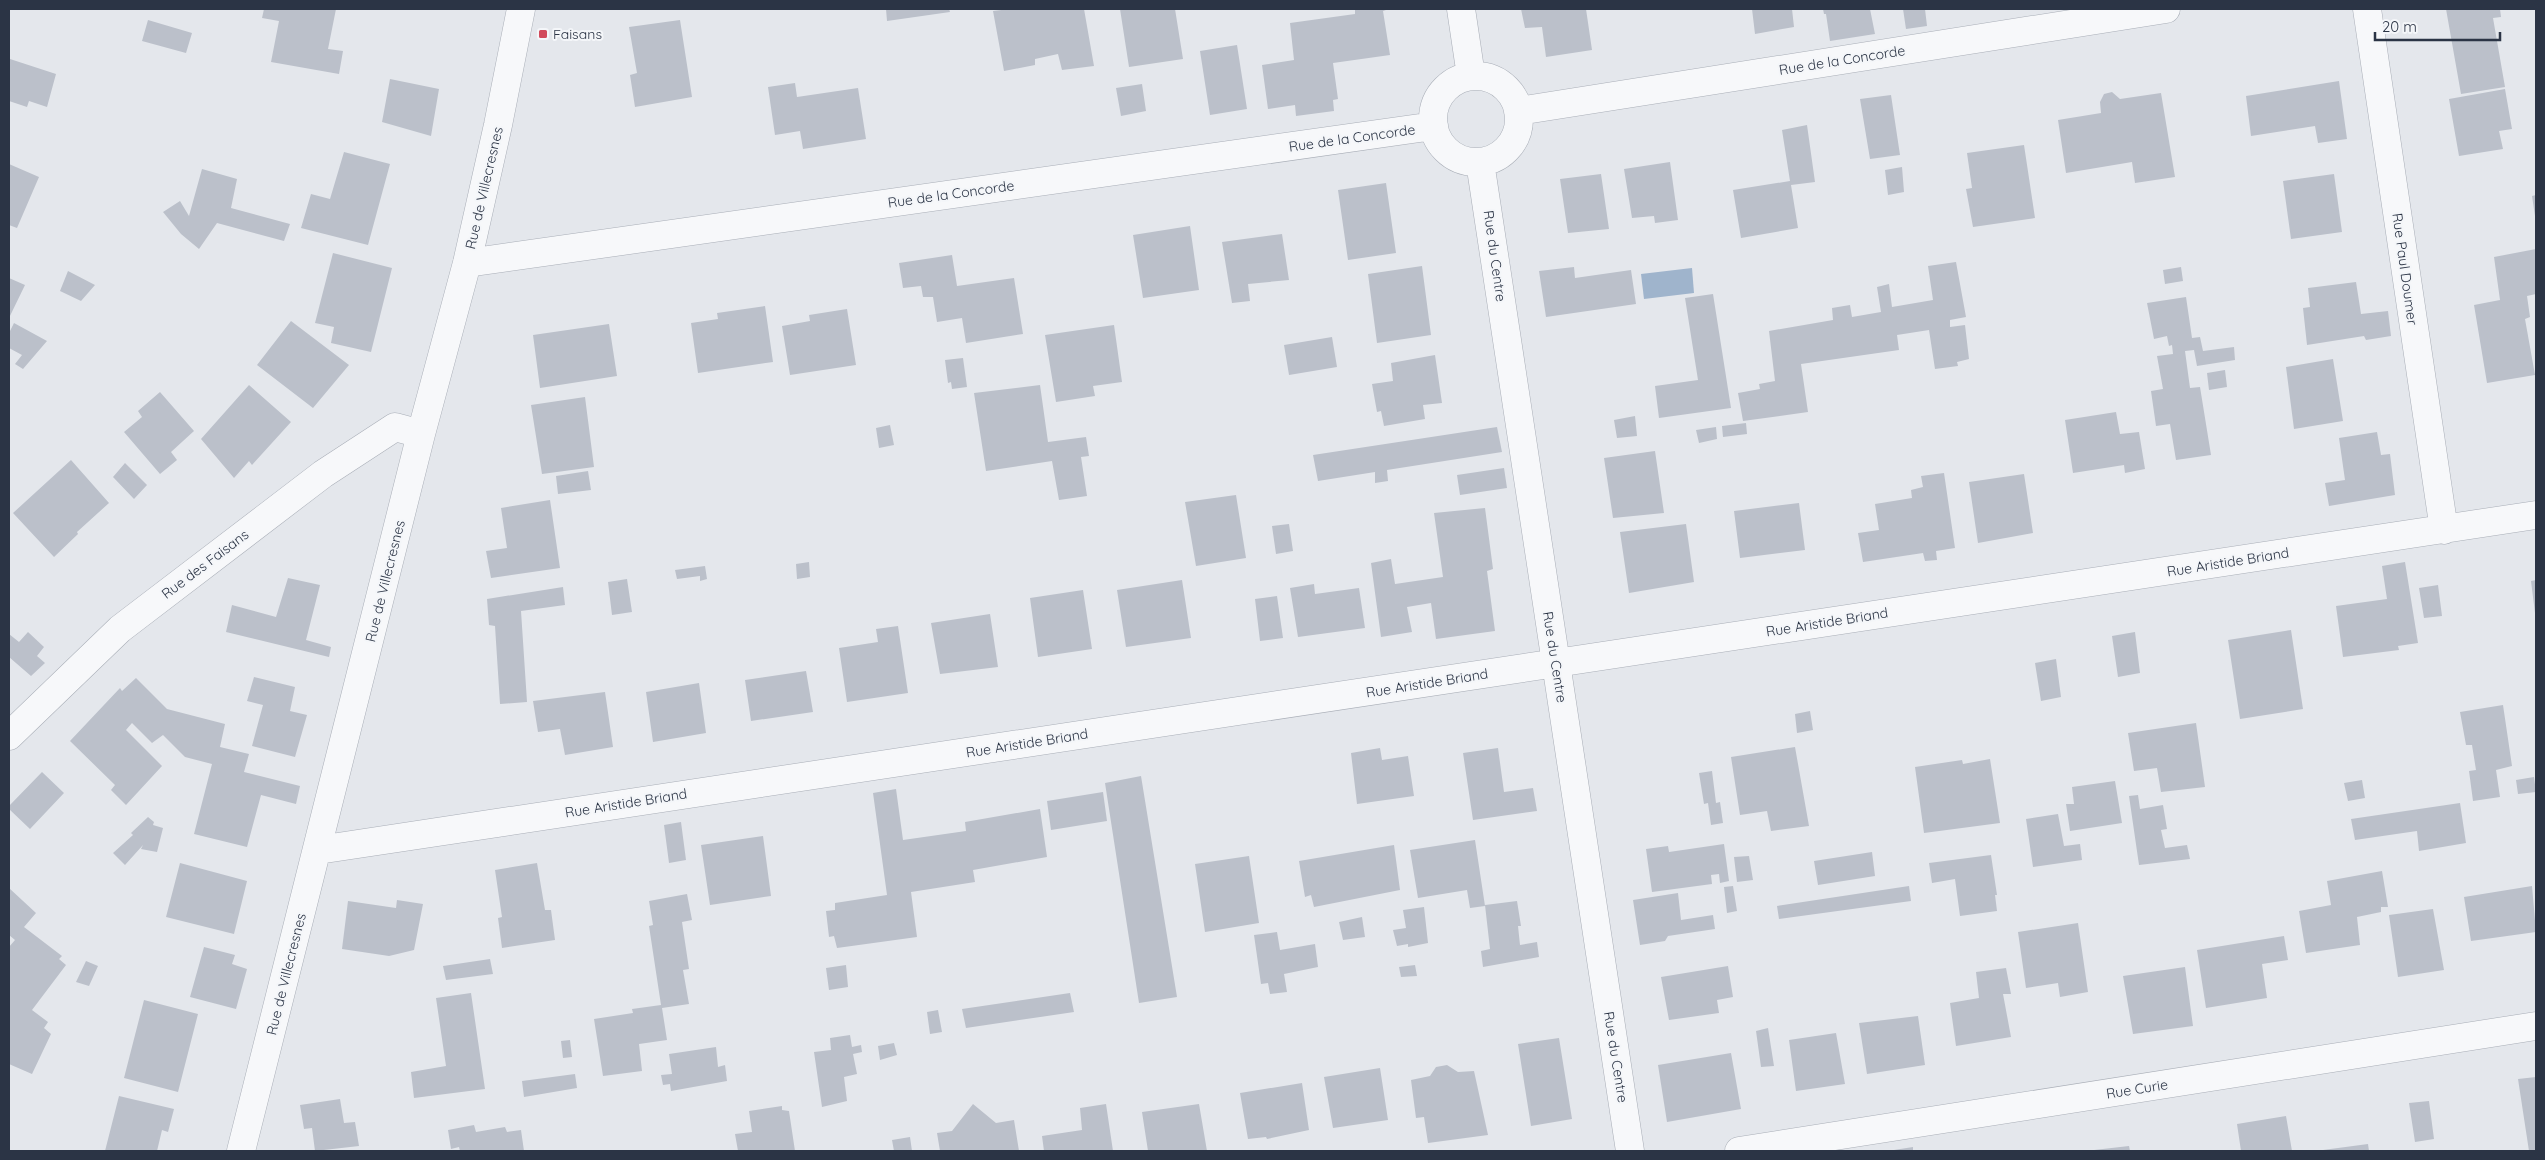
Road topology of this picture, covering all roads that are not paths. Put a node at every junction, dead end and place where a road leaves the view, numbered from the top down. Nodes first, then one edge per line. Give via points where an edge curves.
1 (521, 9) edge
2 (1461, 9) edge
3 (2166, 9) edge
4 (2367, 9) edge
5 (1471, 76) junction
6 (1518, 111) junction
7 (1434, 126) junction
8 (1480, 162) junction
9 (467, 263) junction
10 (421, 434) junction
11 (2536, 515) edge
12 (2444, 530) junction
13 (1556, 664) junction
14 (9, 736) edge
15 (318, 850) junction
16 (2536, 1026) edge
17 (241, 1151) edge
18 (1630, 1151) edge
19 (1739, 1151) edge

1 - 9 street, Rue de Villecresnes
2 - 5 street
3 - 6 street, Rue de la Concorde
4 - 12 street, Rue Paul Doumer
5 - 6 street via 1485,77 1507,89
5 - 7 street via 1458,80 1442,93 1434,112
6 - 8 street via 1516,134 1510,145 1492,159
7 - 8 street via 1445,149 1468,162
7 - 9 street, Rue de la Concorde
8 - 13 street, Rue du Centre
9 - 10 street, Rue de Villecresnes
10 - 14 street, Rue des Faisans via 395,427 323,474 120,629
10 - 15 street, Rue de Villecresnes
11 - 12 street, Rue Aristide Briand
12 - 13 street, Rue Aristide Briand
13 - 15 street, Rue Aristide Briand
13 - 18 street, Rue du Centre
15 - 17 street, Rue de Villecresnes
16 - 19 street, Rue Curie

